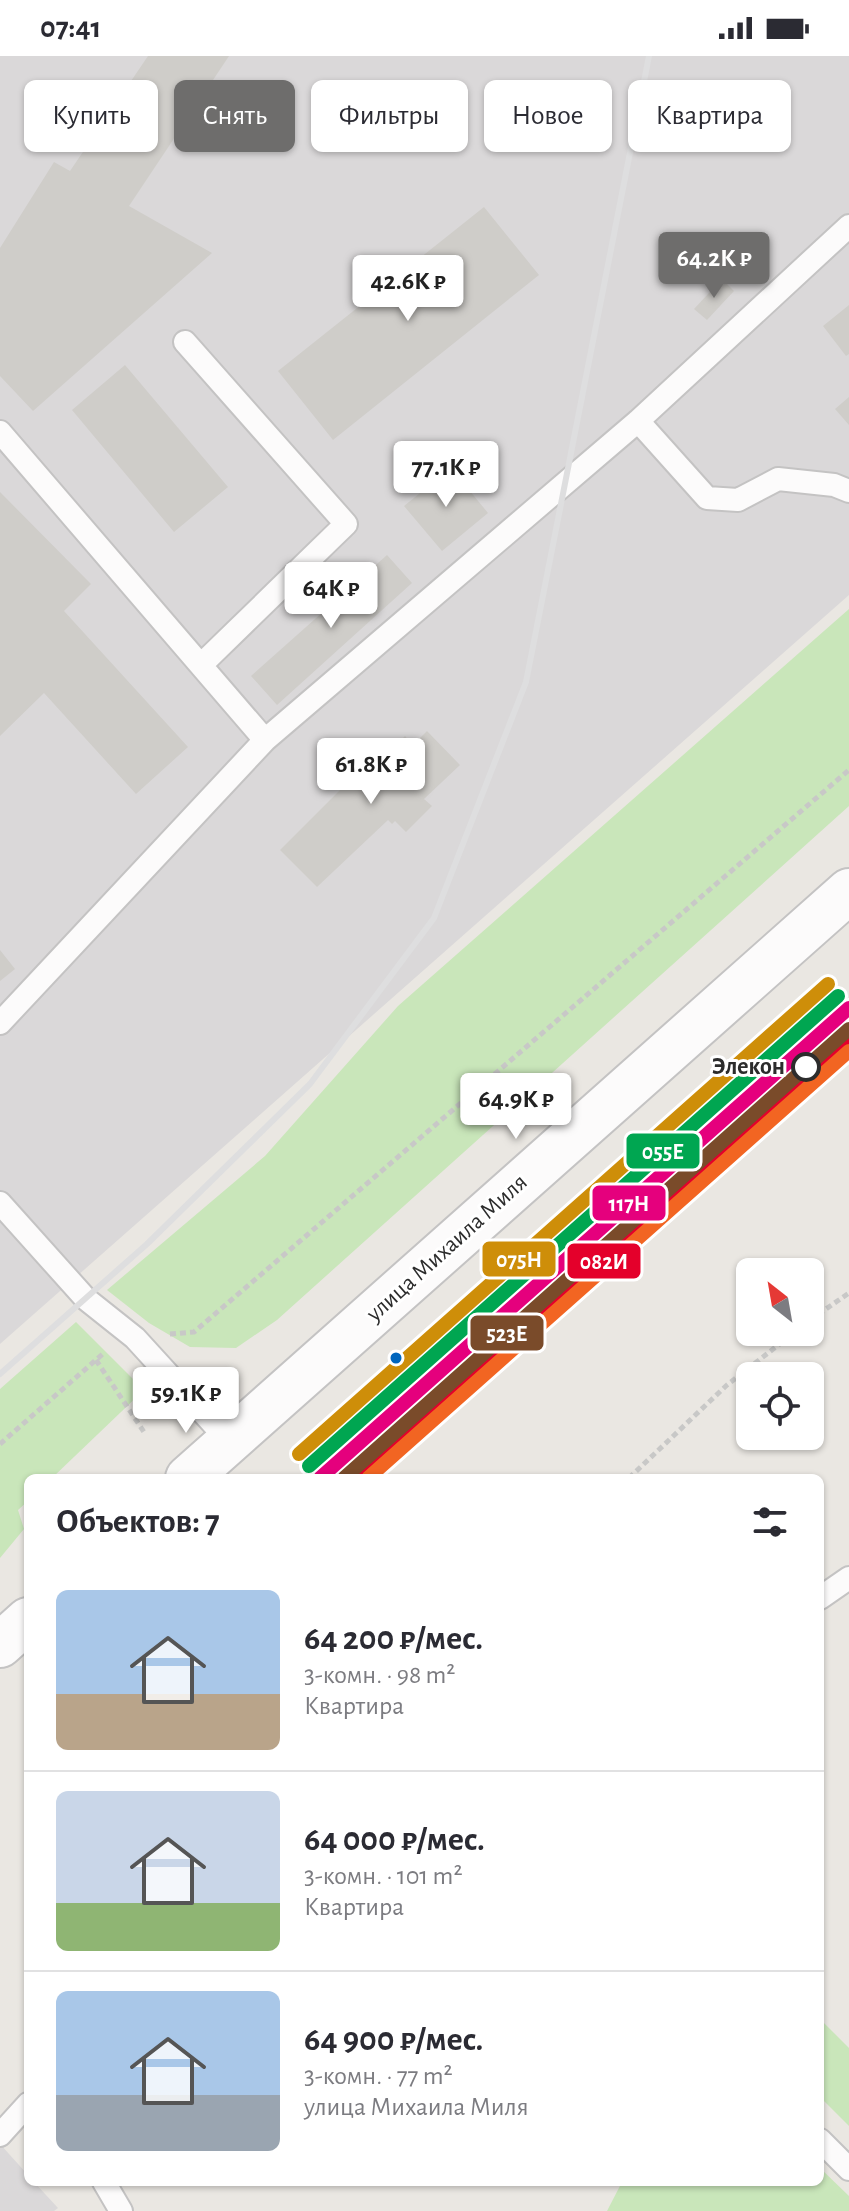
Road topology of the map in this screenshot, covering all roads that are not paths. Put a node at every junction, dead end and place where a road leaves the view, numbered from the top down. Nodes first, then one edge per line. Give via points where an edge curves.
1 (849, 226) edge
2 (185, 342) dead end
3 (638, 421) junction
4 (0, 432) edge
5 (849, 491) edge
6 (201, 665) junction
7 (265, 740) junction
8 (849, 891) edge
9 (0, 1023) edge
10 (0, 1203) edge
11 (229, 1441) junction
12 (192, 1474) edge
13 (849, 1578) edge
14 (824, 1595) edge
15 (24, 1624) edge
16 (0, 1645) edge
17 (24, 2108) edge
18 (0, 2135) edge
19 (824, 2144) edge
20 (849, 2169) edge
21 (106, 2186) edge
22 (121, 2211) edge

1 - 3 lane
2 - 6 lane via 346,524
3 - 5 lane via 707,498 738,500 778,479
3 - 7 lane
4 - 6 lane
6 - 7 lane
7 - 9 lane
8 - 11 main road, улица Михаила Миля
10 - 11 lane via 86,1299 135,1338
11 - 12 main road, улица Михаила Миля
13 - 14 lane
15 - 16 main road
17 - 18 lane
19 - 20 lane
21 - 22 lane

